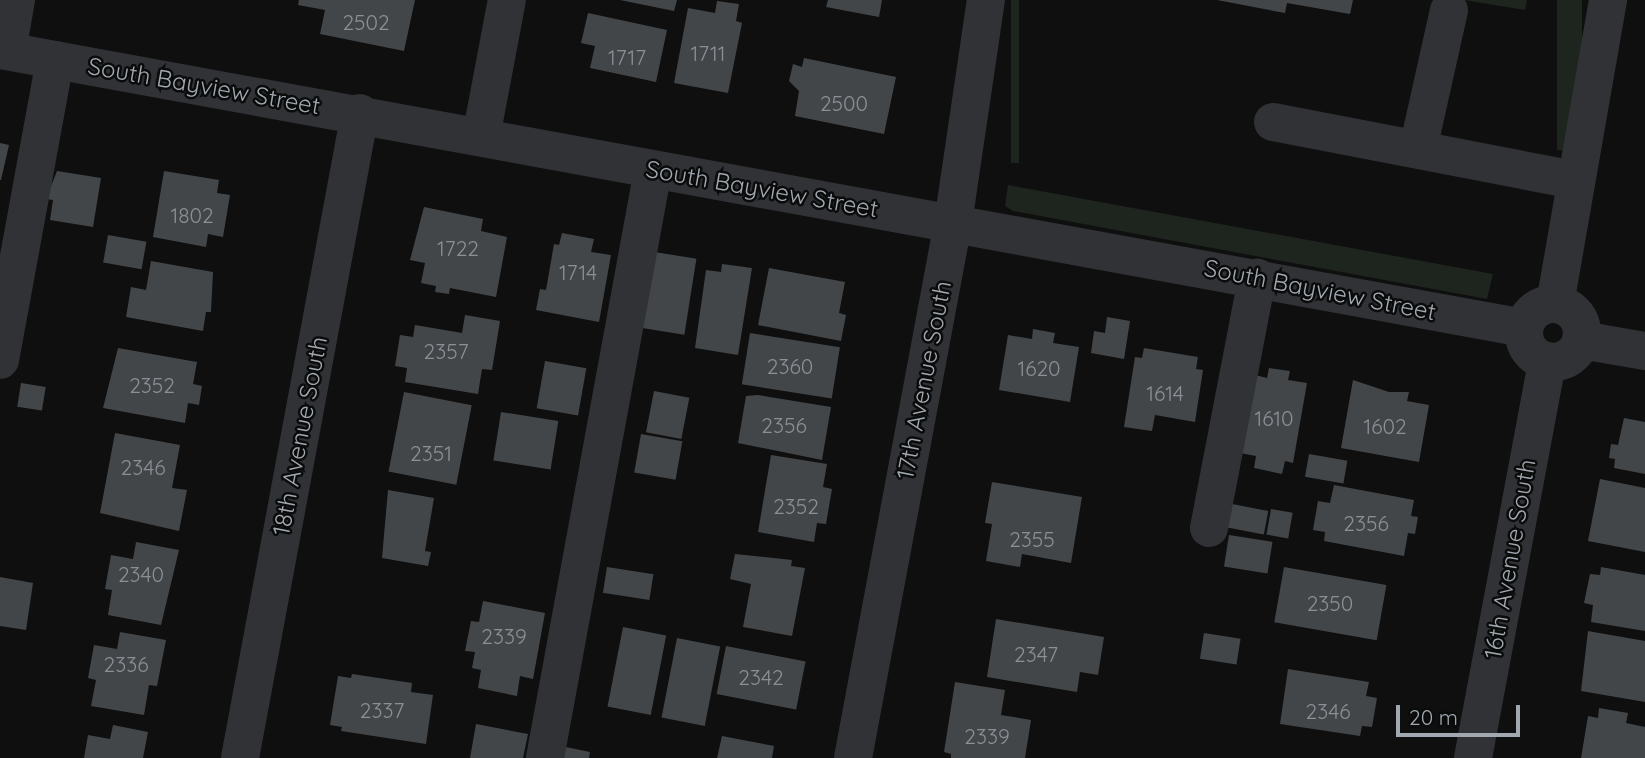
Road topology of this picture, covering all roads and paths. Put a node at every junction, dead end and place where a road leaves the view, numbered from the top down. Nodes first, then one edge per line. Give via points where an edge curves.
1 (16, 0) edge
2 (506, 0) edge
3 (986, 0) edge
4 (1608, 0) edge
5 (1449, 10) dead end
6 (3, 51) edge
7 (55, 60) junction
8 (360, 113) junction
9 (1273, 122) dead end
10 (481, 137) junction
11 (1418, 149) junction
12 (653, 170) junction
13 (1575, 180) junction
14 (953, 223) junction
15 (1256, 278) junction
16 (1555, 303) junction
17 (1524, 328) junction
18 (1581, 340) junction
19 (1645, 351) edge
20 (0, 360) edge
21 (1547, 361) junction
22 (1209, 528) dead end
23 (240, 758) edge
24 (545, 758) edge
25 (853, 758) edge
26 (1473, 758) edge

1 - 6 street
2 - 10 street
3 - 14 street, 17th Avenue South
4 - 13 street
5 - 11 street
6 - 7 street, South Bayview Street
7 - 8 street, South Bayview Street
7 - 20 street
8 - 10 street, South Bayview Street
8 - 23 street, 18th Avenue South
9 - 11 street
10 - 12 street, South Bayview Street
11 - 13 street
12 - 14 street, South Bayview Street
12 - 24 street
13 - 16 street
14 - 15 street, South Bayview Street
14 - 25 street, 17th Avenue South
15 - 17 street, South Bayview Street
15 - 22 street
16 - 17 street via 1536,309
16 - 18 street via 1579,320
17 - 21 street via 1529,350
18 - 19 street
18 - 21 street via 1570,356
21 - 26 street, 16th Avenue South

